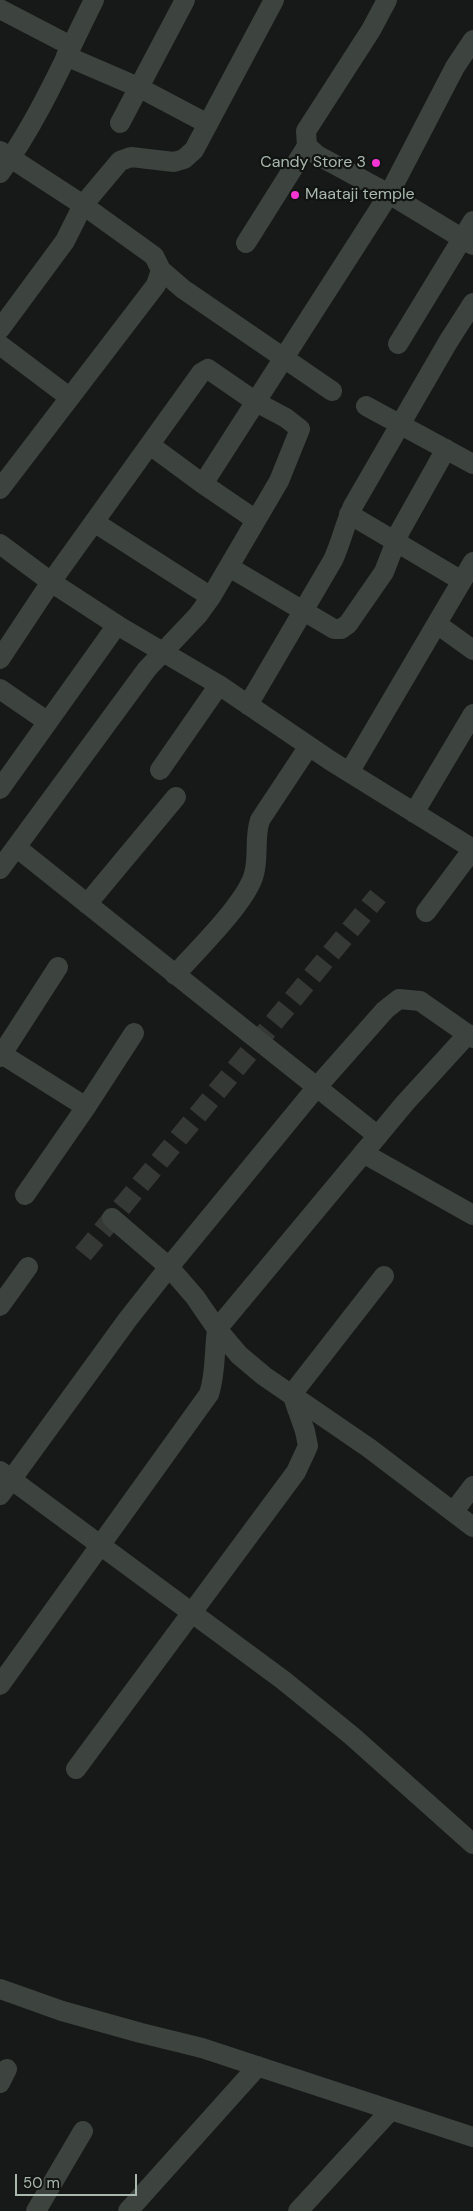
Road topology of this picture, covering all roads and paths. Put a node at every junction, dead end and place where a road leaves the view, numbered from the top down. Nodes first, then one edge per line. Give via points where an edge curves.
1 (94, 0) edge
2 (185, 0) edge
3 (274, 0) edge
4 (387, 0) edge
5 (0, 9) edge
6 (473, 40) edge
7 (69, 51) junction
8 (138, 87) junction
9 (120, 122) dead end
10 (208, 124) junction
11 (307, 146) junction
12 (4, 161) edge
13 (389, 194) junction
14 (83, 205) junction
15 (473, 221) edge
16 (468, 242) edge
17 (246, 243) dead end
18 (161, 270) junction
19 (473, 303) edge
20 (0, 329) edge
21 (398, 344) dead end
22 (0, 345) edge
23 (283, 359) junction
24 (332, 391) dead end
25 (69, 397) junction
26 (256, 402) junction
27 (366, 406) dead end
28 (401, 425) junction
29 (150, 445) junction
30 (446, 449) junction
31 (473, 464) edge
32 (204, 484) junction
33 (0, 490) edge
34 (349, 514) junction
35 (256, 520) junction
36 (94, 522) junction
37 (396, 542) junction
38 (0, 544) edge
39 (473, 562) edge
40 (229, 568) junction
41 (462, 581) junction
42 (51, 582) junction
43 (211, 597) junction
44 (303, 611) junction
45 (117, 624) junction
46 (437, 624) junction
47 (473, 650) edge
48 (162, 652) junction
49 (0, 658) edge
50 (219, 685) junction
51 (0, 689) edge
52 (248, 705) junction
53 (473, 714) edge
54 (48, 722) junction
55 (309, 746) junction
56 (160, 770) dead end
57 (350, 771) junction
58 (1, 785) edge
59 (176, 797) dead end
60 (414, 813) junction
61 (16, 847) junction
62 (473, 849) edge
63 (0, 869) edge
64 (87, 904) junction
65 (426, 912) dead end
66 (58, 967) dead end
67 (175, 974) junction
68 (134, 1034) dead end
69 (470, 1036) edge
70 (1, 1055) edge
71 (316, 1088) junction
72 (86, 1107) junction
73 (378, 1136) junction
74 (363, 1154) junction
75 (25, 1195) dead end
76 (473, 1215) edge
77 (112, 1218) dead end
78 (28, 1267) dead end
79 (169, 1268) junction
80 (384, 1276) dead end
81 (0, 1306) edge
82 (217, 1329) junction
83 (292, 1394) junction
84 (6, 1475) edge
85 (473, 1486) edge
86 (0, 1495) edge
87 (454, 1511) junction
88 (473, 1527) edge
89 (101, 1545) junction
90 (192, 1611) junction
91 (0, 1685) edge
92 (76, 1769) dead end
93 (473, 1844) edge
94 (0, 1989) edge
95 (258, 2066) junction
96 (391, 2110) junction
97 (83, 2131) dead end
98 (473, 2137) edge
99 (36, 2211) edge
100 (128, 2211) edge
101 (298, 2211) edge

1 - 7 street
2 - 8 street
3 - 10 street
4 - 11 street via 306,131
5 - 7 street
6 - 13 street via 455,67
7 - 8 street
7 - 12 street
8 - 9 street
8 - 10 street
10 - 14 street via 194,150 184,158 174,162 131,157 120,161
11 - 13 street via 317,155
11 - 17 street
12 - 14 street
13 - 16 street
13 - 23 street
14 - 18 street via 154,256
14 - 20 street via 65,241
15 - 16 street
16 - 21 street
18 - 23 street via 182,289
18 - 25 street via 156,285
19 - 28 street
22 - 25 street
23 - 24 street
23 - 26 street
25 - 33 street
26 - 29 street via 208,369 201,373
26 - 32 street
26 - 35 street via 300,429 279,481
27 - 28 street
28 - 30 street
28 - 34 street
29 - 32 street
29 - 36 street
30 - 31 street
30 - 37 street
32 - 35 street
34 - 37 street
34 - 44 street via 342,543
35 - 40 street
36 - 42 street
36 - 43 street
37 - 41 street
37 - 44 street via 384,572 348,624 334,629
38 - 42 street
39 - 41 street
40 - 43 street
40 - 44 street
41 - 46 street
42 - 45 street
42 - 49 street
43 - 48 street
44 - 52 street
45 - 48 street
45 - 54 street
46 - 47 street
46 - 57 street
48 - 50 street
48 - 61 street
50 - 52 street
50 - 56 street
51 - 54 street
52 - 55 street
53 - 60 street
54 - 58 street
55 - 57 street
55 - 67 street via 260,820 256,832 254,873 249,888
57 - 60 street
59 - 64 street
60 - 62 street
61 - 63 street
61 - 64 street
62 - 65 street
64 - 67 street
66 - 70 street
67 - 71 street
68 - 72 street
69 - 71 street via 420,1001 399,999 385,1010
69 - 73 street
70 - 72 street
71 - 73 street
71 - 79 street
72 - 75 street
73 - 74 street
74 - 76 street
74 - 82 street
77 - 79 street
78 - 81 street
79 - 82 street
79 - 84 street
80 - 83 street
82 - 83 street via 239,1355
82 - 89 street via 215,1376 209,1394
83 - 87 street
83 - 90 street via 308,1446 304,1457
84 - 86 street
84 - 89 street
85 - 87 street
87 - 88 street
89 - 90 street
89 - 91 street
90 - 92 street
90 - 93 street via 337,1724
94 - 95 street via 62,2011
95 - 96 street
95 - 100 street
96 - 98 street
96 - 101 street
97 - 99 street

